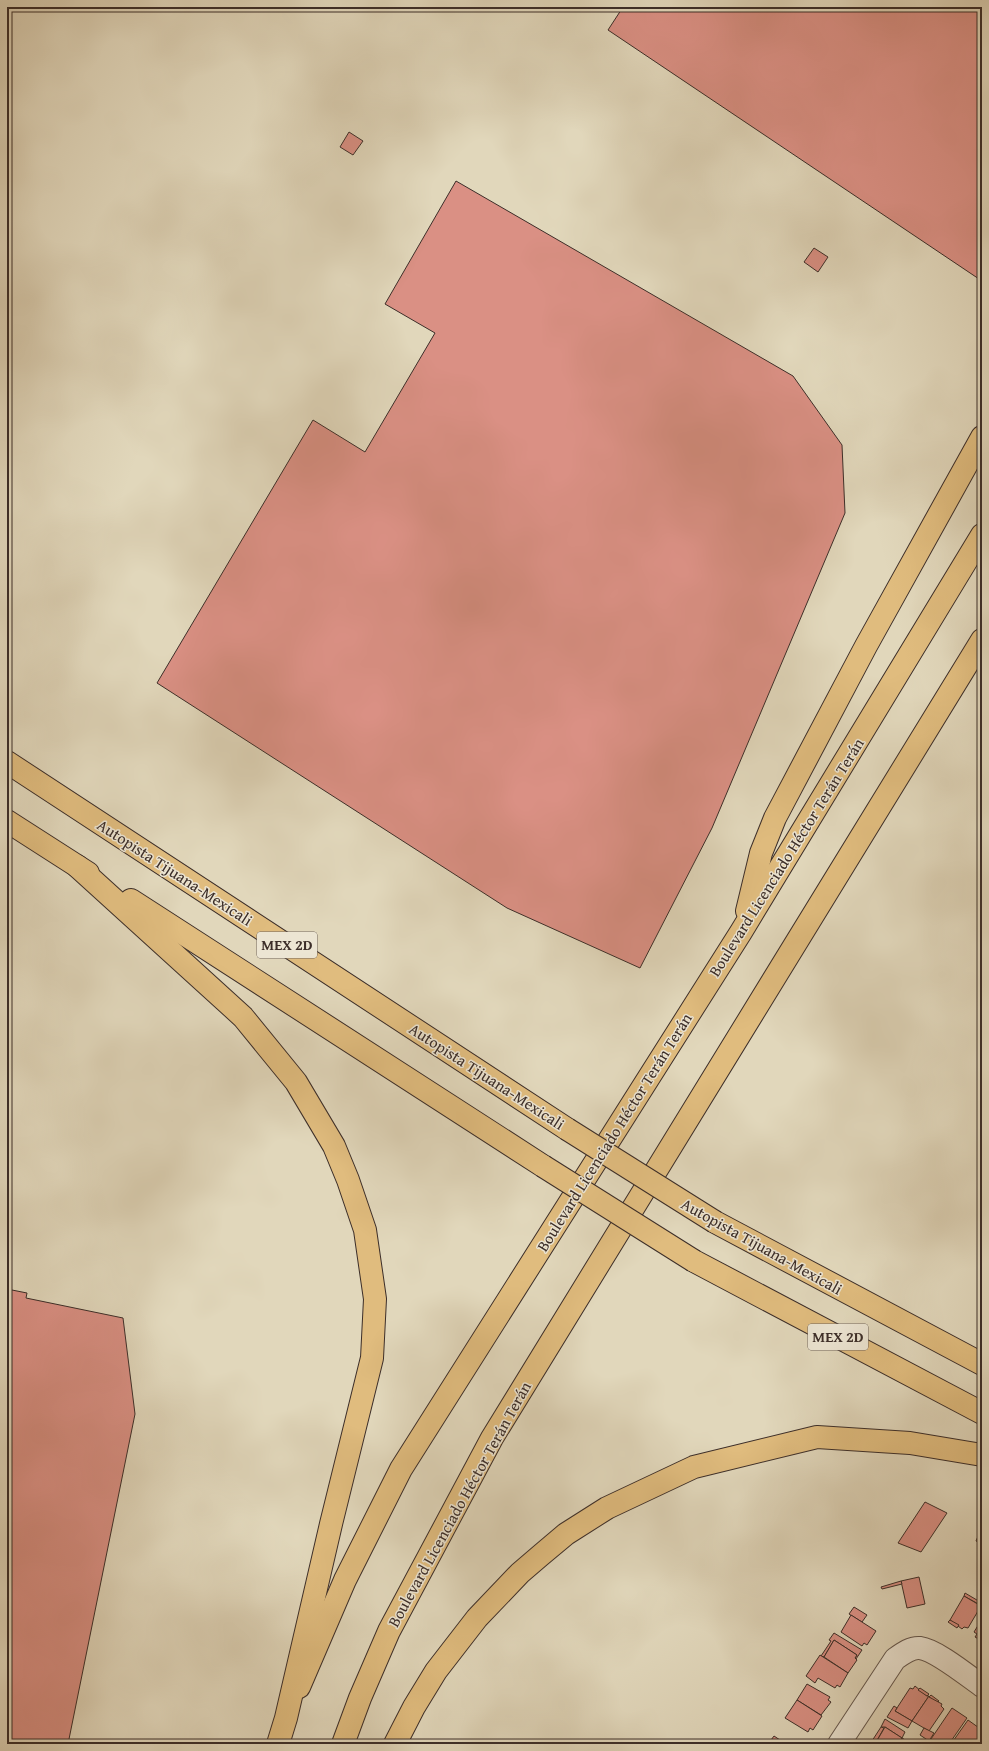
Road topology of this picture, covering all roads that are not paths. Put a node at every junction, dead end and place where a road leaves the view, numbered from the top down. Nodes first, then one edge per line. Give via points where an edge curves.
1 (982, 437) edge
2 (982, 535) edge
3 (982, 640) edge
4 (7, 762) edge
5 (7, 821) edge
6 (77, 866) junction
7 (742, 932) junction
8 (982, 1364) edge
9 (982, 1413) edge
10 (982, 1455) edge
11 (982, 1686) edge
12 (286, 1718) junction
13 (278, 1744) edge
14 (343, 1744) edge
15 (395, 1744) edge
16 (839, 1744) edge

1 - 7 main road via 866,646 775,818 761,852
2 - 7 main road, Boulevard Licenciado Héctor Terán Terán
3 - 14 main road, Boulevard Licenciado Héctor Terán Terán via 492,1438 389,1630
4 - 8 main road, Autopista Tijuana-Mexicali / MEX 2D, bridge via 567,1129 715,1222
5 - 6 main road, MEX 2D
6 - 9 main road, MEX 2D, bridge via 694,1261
6 - 12 main road via 243,1017 296,1082 334,1146 365,1230 375,1298 372,1358 330,1524
7 - 12 main road, Boulevard Licenciado Héctor Terán Terán via 402,1469 345,1580
10 - 15 main road via 910,1443 817,1437 694,1467 607,1508 566,1534 541,1555 477,1618 436,1671 414,1706
11 - 16 street via 932,1652 919,1648 906,1651 895,1659
12 - 13 main road, Boulevard Licenciado Héctor Terán Terán

